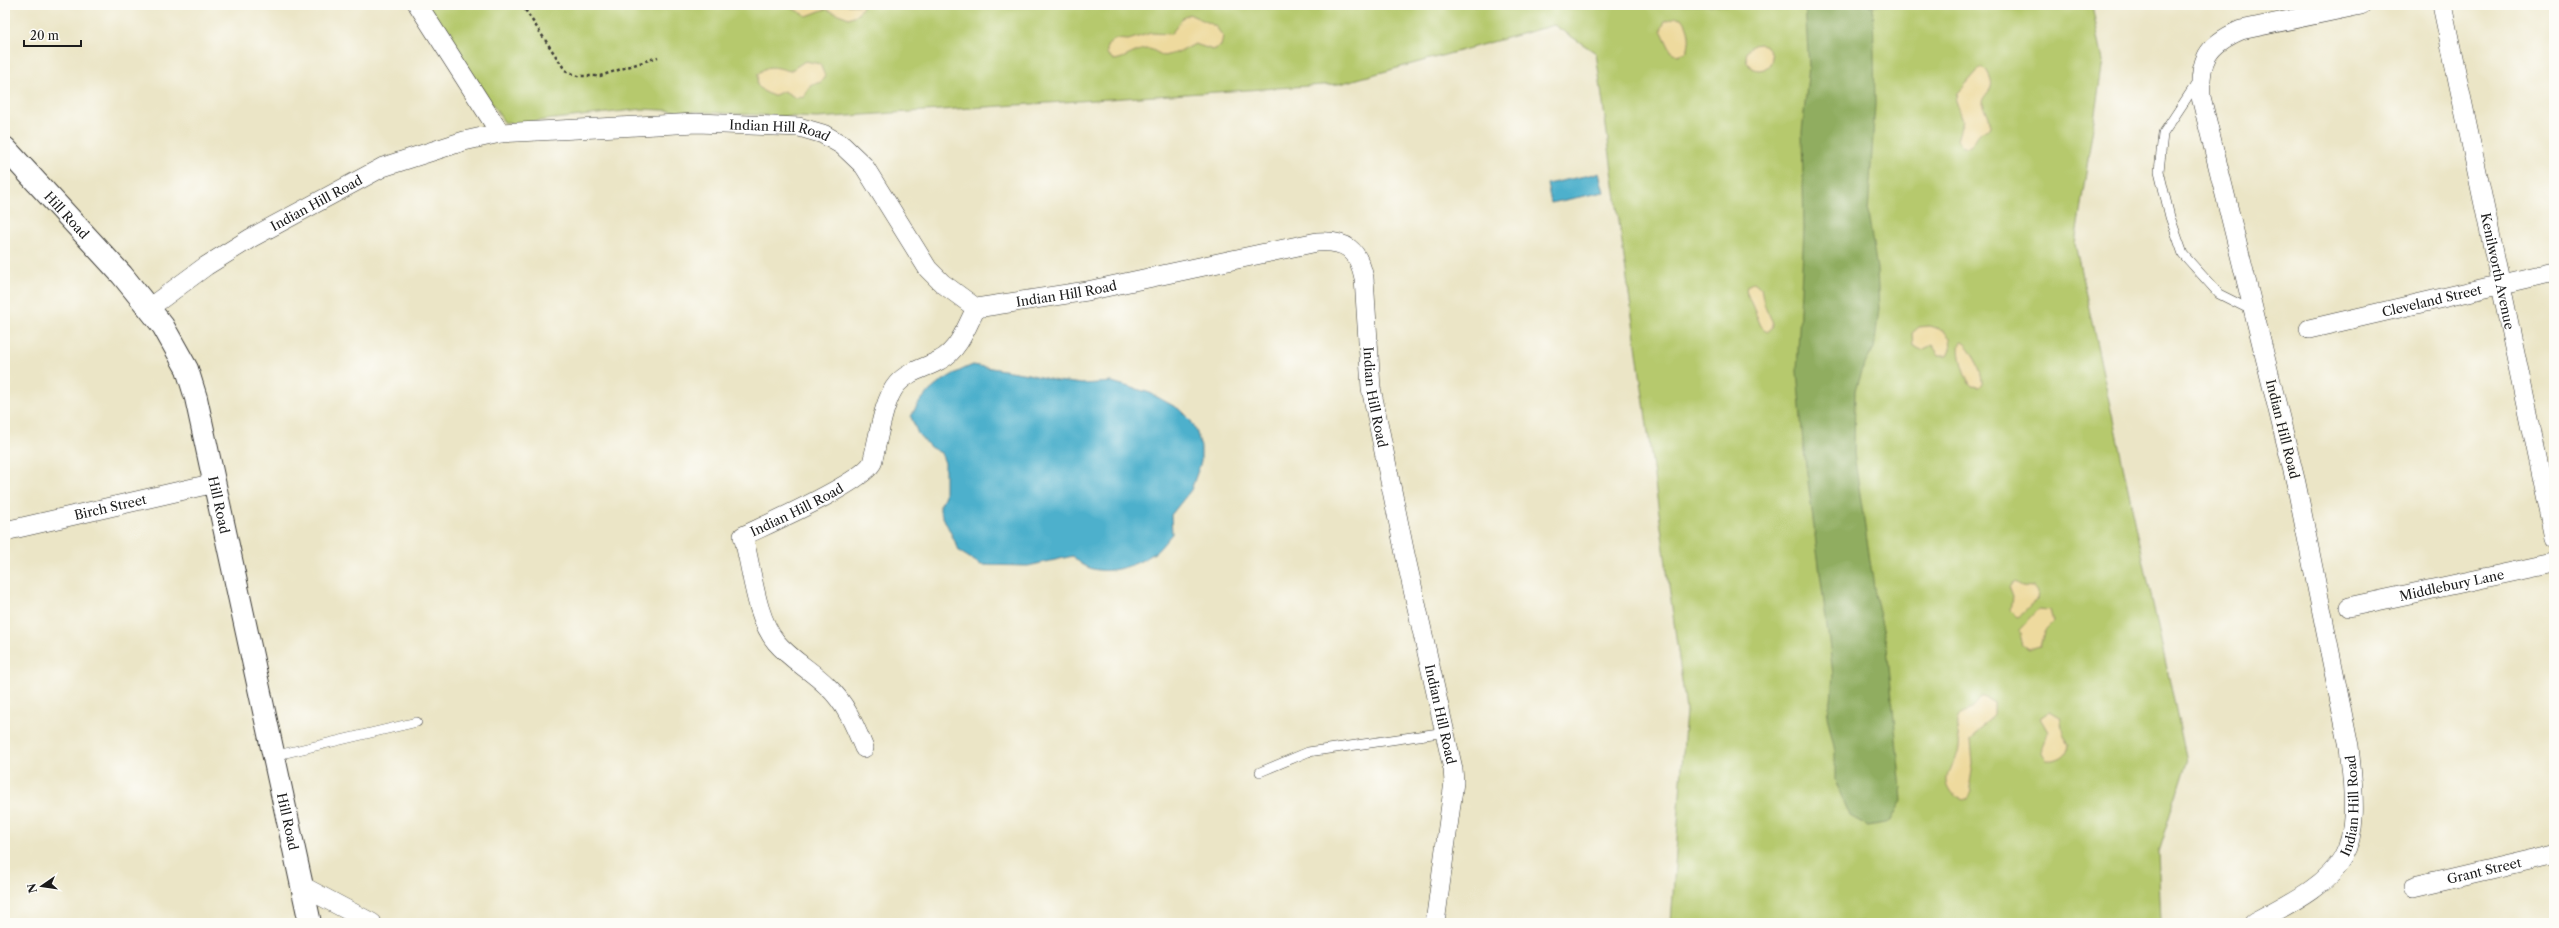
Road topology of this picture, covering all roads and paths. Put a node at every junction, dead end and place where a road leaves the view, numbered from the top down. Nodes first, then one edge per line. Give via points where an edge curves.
1 (418, 5) edge
2 (522, 5) edge
3 (2360, 5) edge
4 (2442, 5) edge
5 (658, 57) dead end
6 (2200, 79) junction
7 (500, 133) junction
8 (7, 152) edge
9 (2554, 272) edge
10 (2501, 284) junction
11 (149, 308) junction
12 (976, 308) junction
13 (2254, 312) junction
14 (2309, 329) dead end
15 (215, 483) junction
16 (5, 531) edge
17 (2554, 538) edge
18 (2554, 563) edge
19 (2349, 607) dead end
20 (417, 722) dead end
21 (1446, 732) junction
22 (864, 748) dead end
23 (274, 756) junction
24 (1260, 772) dead end
25 (2554, 854) edge
26 (302, 886) junction
27 (2414, 887) dead end
28 (310, 923) edge
29 (372, 923) edge
30 (1435, 923) edge
31 (2254, 923) edge

1 - 7 street
2 - 5 path via 565,70 578,76 600,76
3 - 6 street, Indian Hill Road via 2241,30 2224,38 2210,52 2200,73
4 - 10 street, Kenilworth Avenue
6 - 13 street, Indian Hill Road via 2201,97
6 - 13 lane via 2181,103 2163,134 2159,171 2170,217 2183,254 2219,294
7 - 11 street, Indian Hill Road via 464,141 383,167 251,238 206,266
7 - 12 street, Indian Hill Road via 697,123 799,127 823,134 842,145 864,166 928,269 942,283
8 - 11 street, Hill Road via 122,275
9 - 10 street, Cleveland Street
10 - 14 street, Cleveland Street
10 - 17 street, Kenilworth Avenue
11 - 15 street, Hill Road via 187,368
12 - 21 street, Indian Hill Road via 1087,291 1317,242 1332,241 1347,246 1361,263 1372,388 1405,554
12 - 22 street, Indian Hill Road via 963,336 952,351 941,360 907,376 897,384 889,396 868,470 850,482 743,536 753,583 764,618 776,642 833,692 855,727
13 - 31 street, Indian Hill Road via 2296,483 2349,747 2354,788 2354,821 2350,846 2325,881 2303,897
15 - 16 street, Birch Street
15 - 23 street, Hill Road
18 - 19 street, Middlebury Lane
20 - 23 lane
21 - 24 lane via 1308,752
21 - 30 street, Indian Hill Road via 1454,782
23 - 26 street, Hill Road
25 - 27 street, Grant Street
26 - 28 street, Hill Road
26 - 29 street

